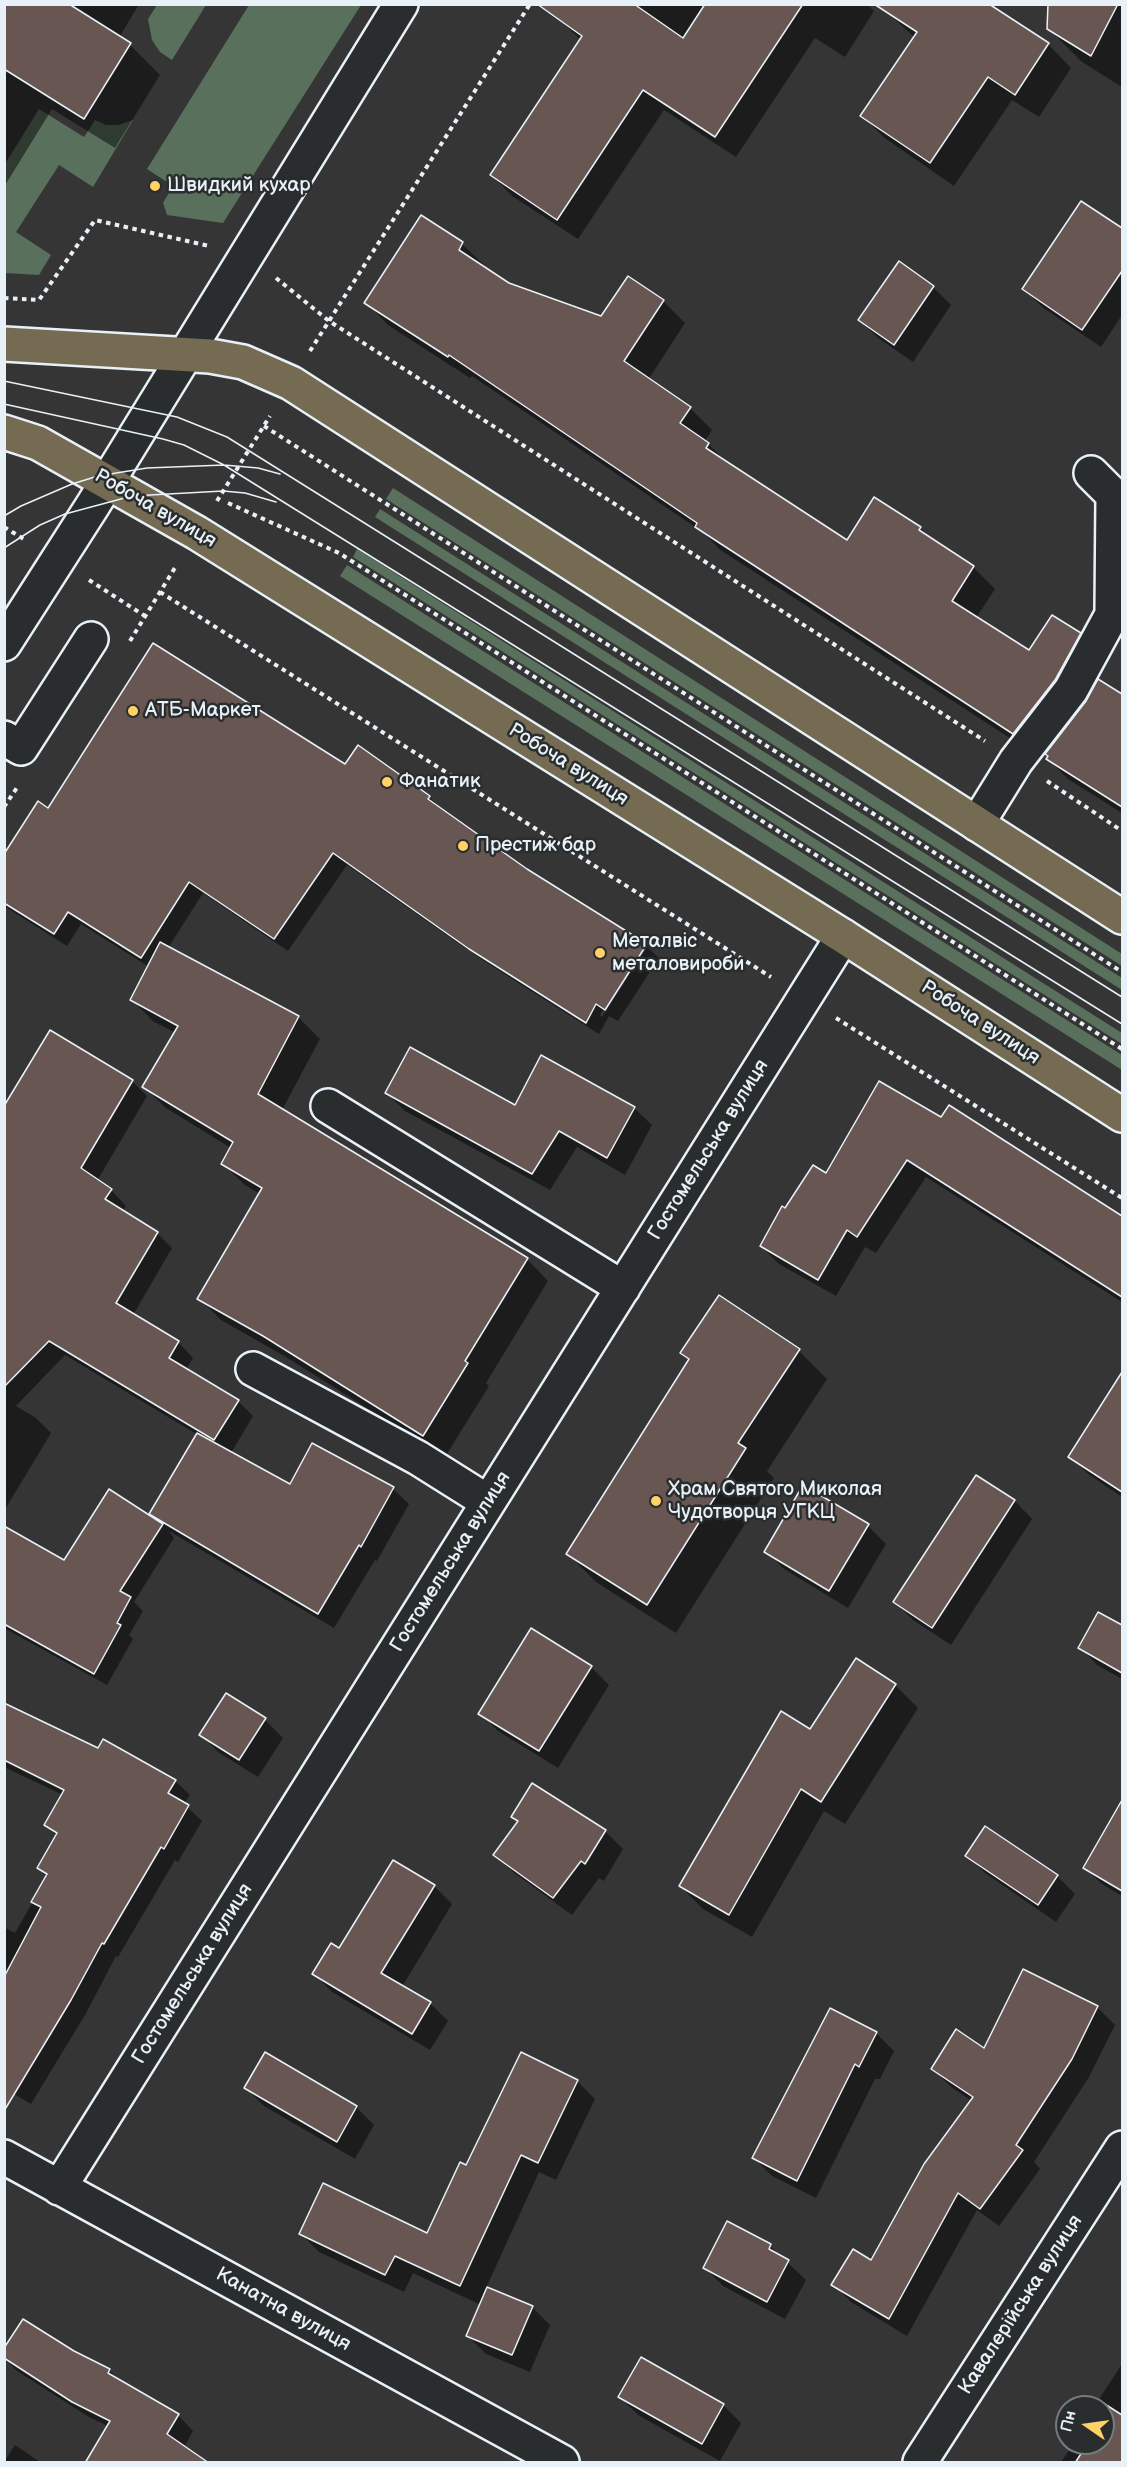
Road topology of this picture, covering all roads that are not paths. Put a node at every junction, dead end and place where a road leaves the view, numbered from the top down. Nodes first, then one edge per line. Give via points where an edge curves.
1 (401, 4) edge
2 (4, 344) edge
3 (185, 353) junction
4 (4, 432) edge
5 (1091, 473) dead end
6 (107, 481) junction
7 (1117, 603) edge
8 (91, 639) dead end
9 (4, 644) edge
10 (4, 738) edge
11 (977, 824) junction
12 (1122, 916) edge
13 (843, 936) junction
14 (328, 1106) dead end
15 (1122, 1114) edge
16 (623, 1288) junction
17 (253, 1369) dead end
18 (488, 1503) junction
19 (1122, 2148) edge
20 (4, 2157) edge
21 (59, 2188) junction
22 (562, 2463) edge
23 (920, 2463) edge

1 - 3 street
2 - 3 main road
3 - 6 street
3 - 11 main road via 243,362 291,383
4 - 6 main road, Робоча вулиця via 38,443
5 - 7 street via 1113,495
6 - 9 street
6 - 13 main road, Робоча вулиця via 197,533
7 - 11 street via 1071,690 1016,761
8 - 10 street via 21,748
11 - 12 main road
13 - 15 main road, Робоча вулиця
13 - 16 street, Гостомельська вулиця
14 - 16 street
16 - 18 street, Гостомельська вулиця
17 - 18 street via 418,1458
18 - 21 street, Гостомельська вулиця
19 - 23 street, Кавалерійська вулиця
20 - 21 street, Канатна вулиця
21 - 22 street, Канатна вулиця

